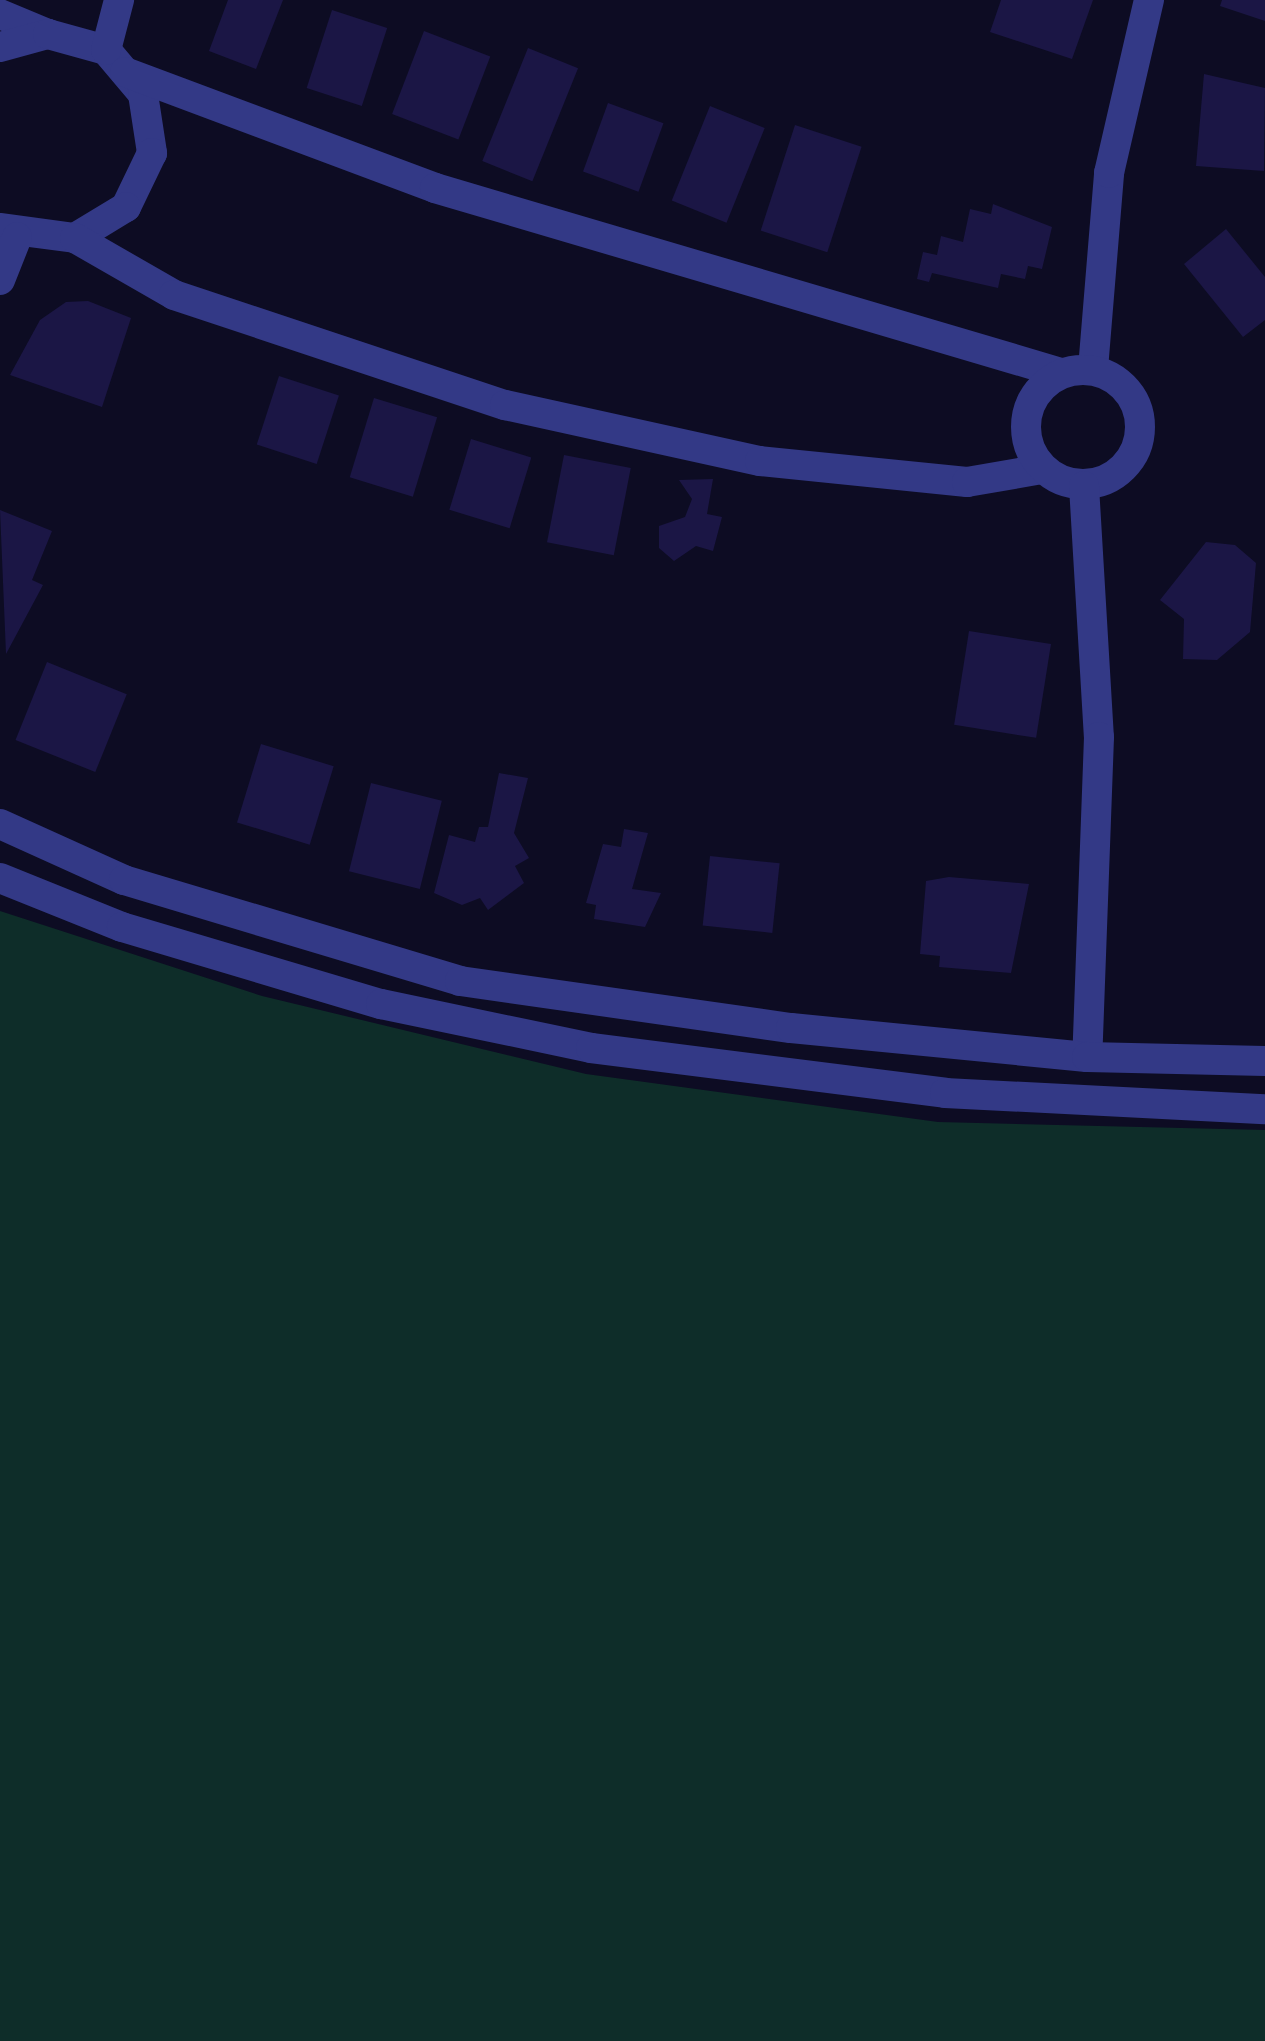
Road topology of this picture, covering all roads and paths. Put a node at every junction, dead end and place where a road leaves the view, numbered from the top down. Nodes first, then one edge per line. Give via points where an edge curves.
1 (119, 0) edge
2 (1149, 0) edge
3 (0, 14) edge
4 (48, 34) junction
5 (0, 47) edge
6 (115, 61) junction
7 (8, 233) edge
8 (75, 238) junction
9 (0, 280) edge
10 (1094, 369) junction
11 (1061, 373) junction
12 (1042, 469) junction
13 (1084, 486) junction
14 (0, 824) edge
15 (0, 878) edge
16 (1087, 1057) junction
17 (1265, 1061) edge
18 (1265, 1109) edge

1 - 6 street
2 - 10 street via 1109,172
3 - 4 street
4 - 5 street
4 - 6 street
6 - 8 street via 143,94 152,153 126,207
6 - 11 street via 471,200
7 - 8 street
7 - 9 street
8 - 12 street via 174,295 505,405 760,461 967,482
10 - 11 street
10 - 13 street via 1137,404 1142,432 1112,478
11 - 12 street via 1036,393 1025,418
12 - 13 street
13 - 16 street via 1099,737
14 - 16 street via 124,880 460,980 791,1028
15 - 18 street via 122,927 381,1004 591,1048 944,1093
16 - 17 street

